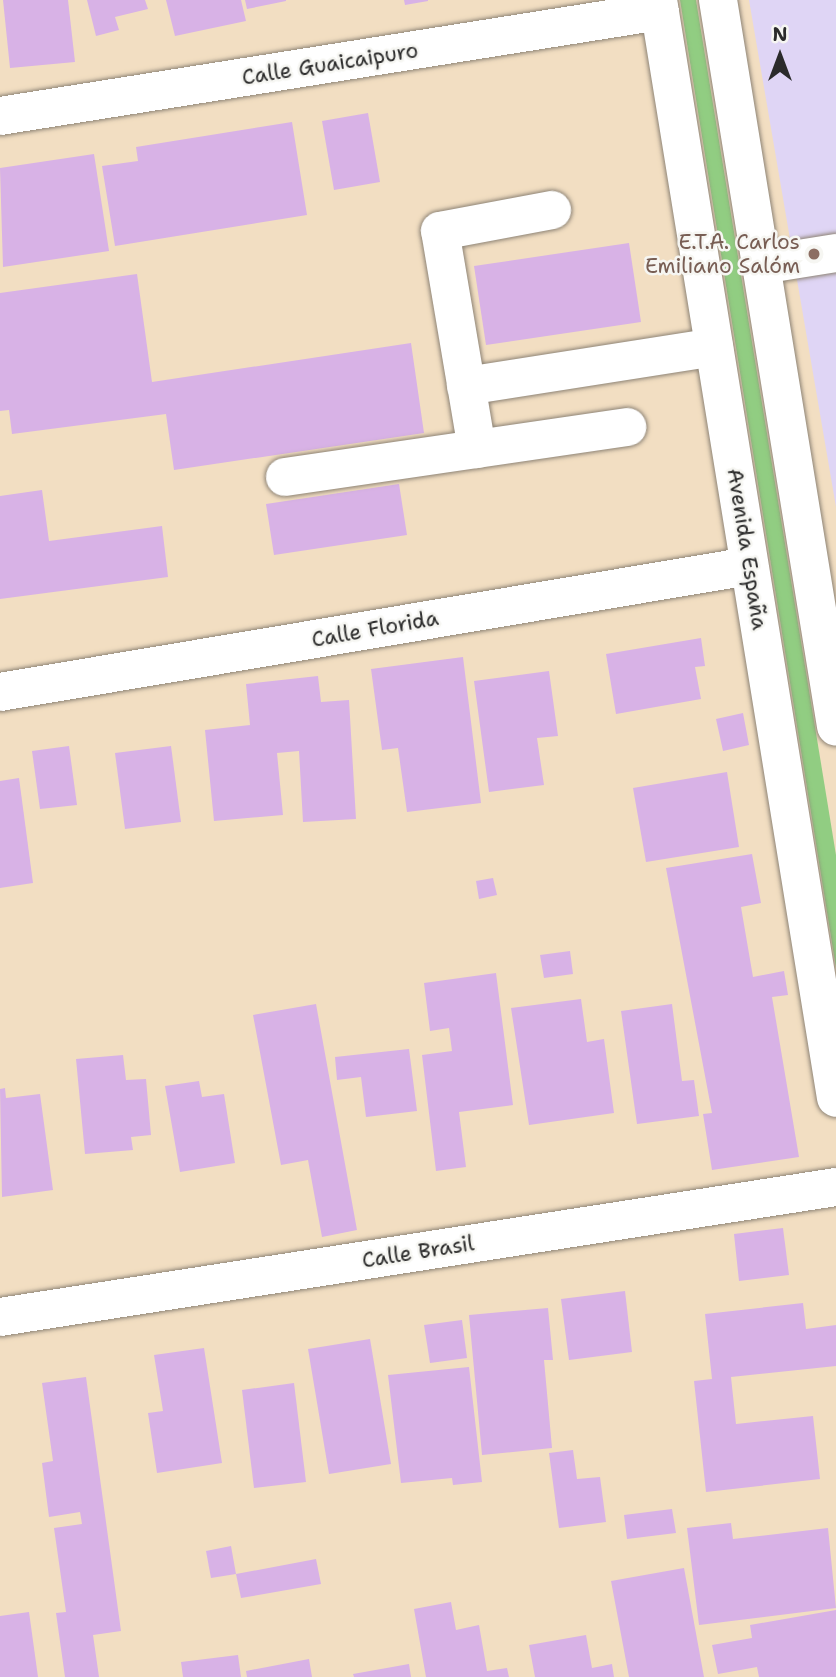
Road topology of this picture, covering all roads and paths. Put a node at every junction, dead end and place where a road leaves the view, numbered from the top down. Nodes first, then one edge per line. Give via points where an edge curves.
1 (718, 0) edge
2 (659, 6) edge
3 (0, 116) edge
4 (552, 210) dead end
5 (836, 253) edge
6 (761, 265) junction
7 (714, 346) junction
8 (466, 386) junction
9 (627, 427) dead end
10 (477, 449) junction
11 (285, 477) dead end
12 (749, 566) junction
13 (0, 692) edge
14 (836, 726) edge
15 (836, 1098) edge
16 (836, 1187) edge
17 (0, 1317) edge

1 - 6 street
2 - 3 street, Calle Guaicaipuro
2 - 7 street, Avenida España
4 - 8 street via 440,232
5 - 6 street
6 - 14 street
7 - 8 street
7 - 12 street, Avenida España
8 - 10 street
9 - 10 street
10 - 11 street
12 - 13 street, Calle Florida
12 - 15 street, Avenida España
16 - 17 street, Calle Brasil

